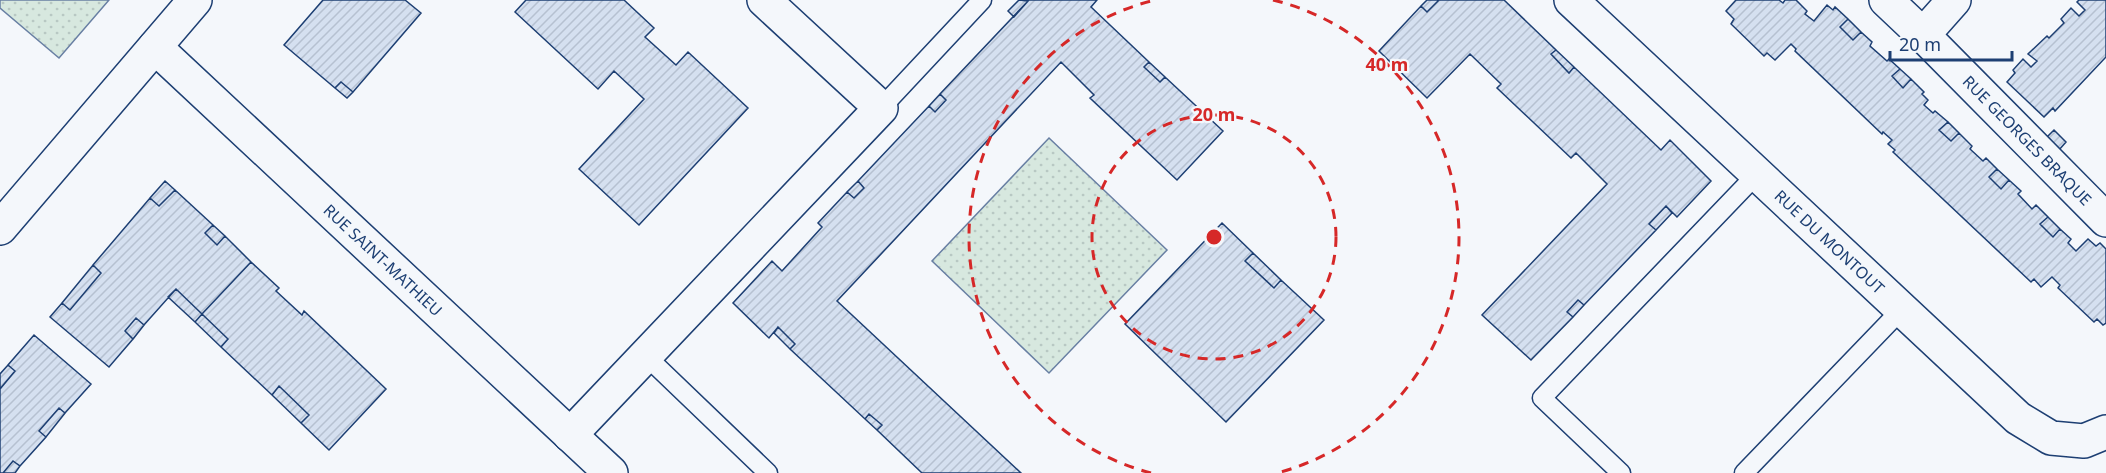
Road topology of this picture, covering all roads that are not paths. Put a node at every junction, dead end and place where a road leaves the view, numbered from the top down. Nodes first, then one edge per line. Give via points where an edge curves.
1 (195, 0) edge
2 (764, 0) edge
3 (982, 0) edge
4 (1571, 0) edge
5 (1886, 0) edge
6 (1954, 0) edge
7 (1923, 35) junction
8 (155, 47) junction
9 (881, 108) junction
10 (1756, 175) junction
11 (2106, 220) edge
12 (0, 228) edge
13 (1901, 310) junction
14 (645, 355) junction
15 (2106, 432) edge
16 (570, 435) junction
17 (611, 473) edge
18 (768, 473) edge
19 (1621, 473) edge
20 (1744, 473) edge

1 - 8 street
2 - 9 street
3 - 9 lane
4 - 10 street, RUE DU MONTOUT
5 - 7 street, RUE GEORGES BRAQUE
6 - 7 street
7 - 11 street, RUE GEORGES BRAQUE
8 - 12 street
8 - 16 street, RUE SAINT-MATHIEU
9 - 14 street
10 - 13 street, RUE DU MONTOUT
10 - 19 lane via 1542,398
13 - 15 street, RUE DU MONTOUT via 2018,418 2043,434 2084,441
13 - 20 lane
14 - 16 street
14 - 18 lane
16 - 17 street, RUE SAINT-MATHIEU

